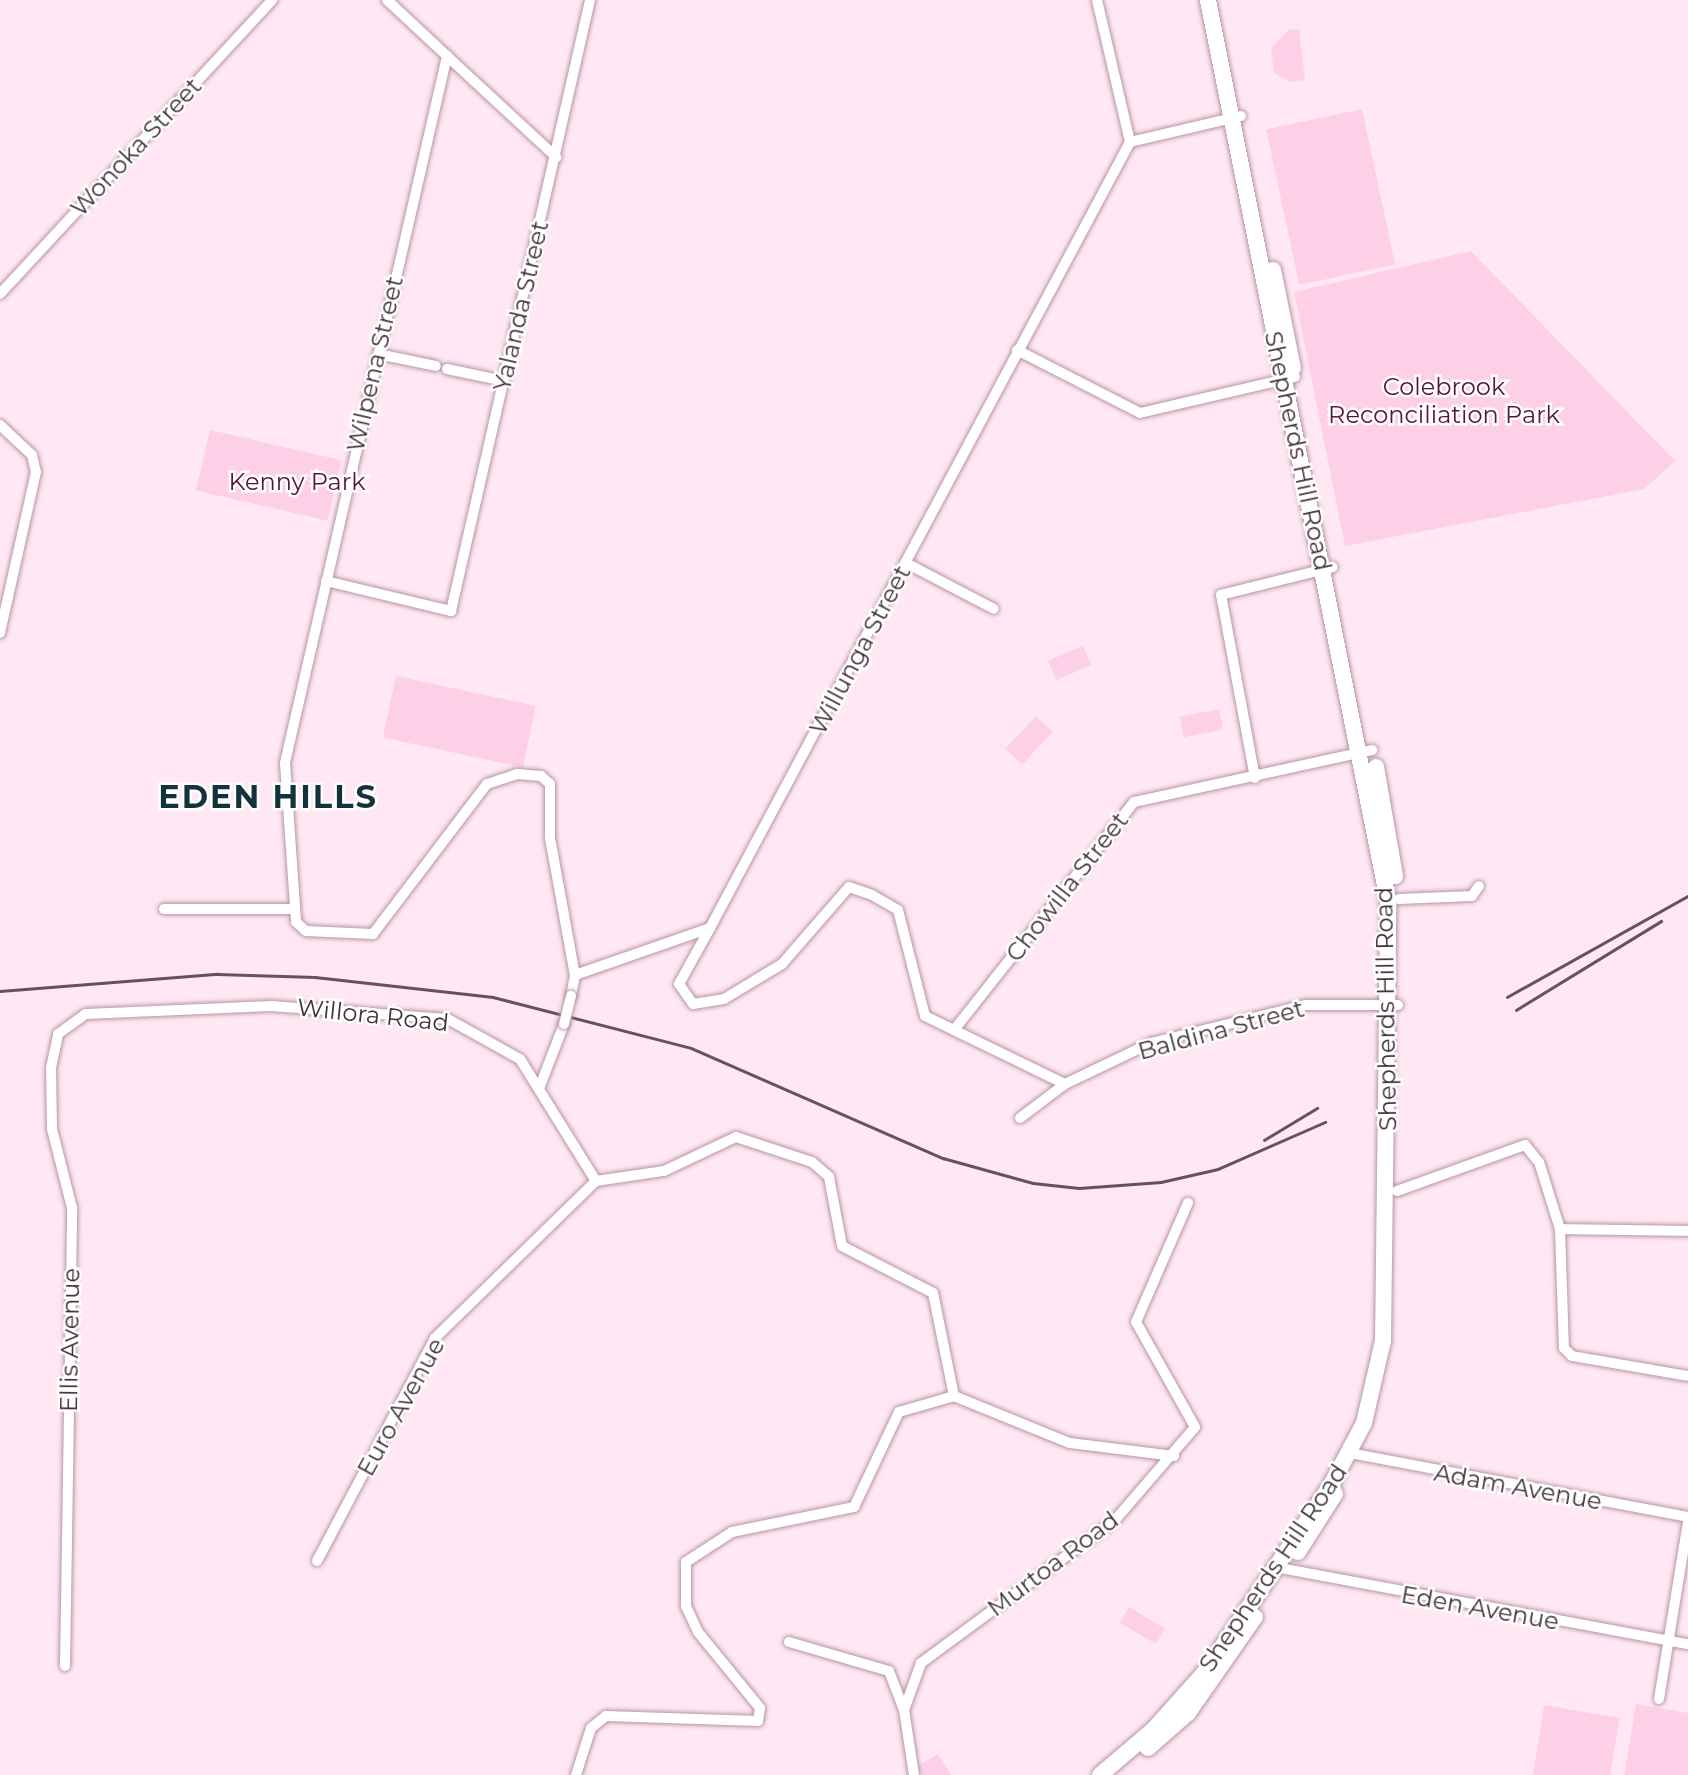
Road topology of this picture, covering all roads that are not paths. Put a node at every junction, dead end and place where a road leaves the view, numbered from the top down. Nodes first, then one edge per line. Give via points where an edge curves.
1 (272, 0) edge
2 (387, 0) edge
3 (590, 0) edge
4 (1097, 0) edge
5 (1208, 0) edge
6 (1218, 0) edge
7 (447, 56) junction
8 (1236, 117) junction
9 (1130, 142) junction
10 (556, 157) junction
11 (0, 293) edge
12 (1017, 350) junction
13 (378, 354) junction
14 (1291, 379) junction
15 (504, 381) junction
16 (0, 425) edge
17 (906, 563) junction
18 (1328, 569) junction
19 (326, 582) junction
20 (994, 609) dead end
21 (0, 633) edge
22 (1367, 751) junction
23 (1255, 778) junction
24 (1479, 886) dead end
25 (1399, 899) junction
26 (164, 909) dead end
27 (295, 909) junction
28 (710, 928) junction
29 (575, 975) junction
30 (1393, 1005) junction
31 (67, 1021) joint
32 (954, 1030) junction
33 (1065, 1084) junction
34 (540, 1086) junction
35 (1020, 1118) dead end
36 (596, 1181) junction
37 (1397, 1191) junction
38 (1188, 1203) dead end
39 (1560, 1228) junction
40 (1688, 1231) edge
41 (1688, 1376) edge
42 (954, 1396) junction
43 (1354, 1455) junction
44 (1174, 1456) junction
45 (1688, 1519) edge
46 (317, 1561) dead end
47 (1279, 1570) junction
48 (1669, 1641) junction
49 (789, 1642) dead end
50 (1688, 1644) edge
51 (65, 1667) dead end
52 (1659, 1699) dead end
53 (904, 1710) junction
54 (576, 1775) edge
55 (914, 1775) edge
56 (1100, 1775) edge
57 (1113, 1775) edge

1 - 11 street, Wonoka Street
2 - 7 street
3 - 10 street, Yalanda Street
4 - 9 street
5 - 8 main road, Shepherds Hill Road
6 - 8 main road, Shepherds Hill Road
7 - 10 street
7 - 13 street, Wilpena Street
8 - 9 street
8 - 14 main road, Shepherds Hill Road
9 - 12 street, Willunga Street
10 - 15 street, Yalanda Street
12 - 14 street via 1140,413
12 - 17 street, Willunga Street
13 - 15 street
13 - 19 street, Wilpena Street
14 - 18 main road, Shepherds Hill Road
15 - 19 street, Yalanda Street via 451,611
16 - 21 street via 32,455 36,472
17 - 20 street
17 - 28 street, Willunga Street
18 - 22 main road, Shepherds Hill Road
18 - 23 street via 1221,596
19 - 27 street, Wilpena Street via 283,784
22 - 23 street, Chowilla Street
22 - 25 main road, Shepherds Hill Road
22 - 30 main road, Shepherds Hill Road via 1388,901
23 - 32 street, Chowilla Street via 1134,802
24 - 25 street via 1472,896
25 - 30 main road, Shepherds Hill Road
26 - 27 street
27 - 29 street, Wilpena Street via 296,922 306,931 373,933 487,784 517,774 541,776 550,783 550,838
28 - 29 street
28 - 32 street, Willunga Street via 679,984 693,1004 724,999 782,964 849,887 872,895 898,910 921,1010
29 - 34 street, bridge via 564,1024
30 - 33 street, Baldina Street via 1306,1005 1267,1014 1151,1043
30 - 37 main road, Shepherds Hill Road
30 - 43 main road, Shepherds Hill Road via 1383,1341
31 - 34 street, Willora Road via 128,1007 342,1007 425,1016 505,1046
31 - 51 street, Ellis Avenue via 52,1048 50,1113 72,1208
32 - 33 street
33 - 35 street, Baldina Street
34 - 36 street, Willora Road
36 - 42 street via 664,1171 736,1137 822,1168 830,1177 842,1246 933,1293
36 - 46 street, Euro Avenue via 435,1339
37 - 39 street via 1525,1145 1539,1162
37 - 43 main road, Shepherds Hill Road via 1387,1384
38 - 44 street, Murtoa Road via 1136,1322 1195,1427
39 - 40 street
39 - 41 street via 1564,1348 1572,1356
42 - 44 street via 1070,1443
42 - 54 street via 899,1412 854,1507 732,1532 686,1562 686,1606 698,1632 760,1708 758,1721 606,1716 591,1728
43 - 45 street, Adam Avenue
43 - 47 main road, Shepherds Hill Road
44 - 53 street, Murtoa Road via 1116,1519 921,1663
45 - 48 street
47 - 48 street, Eden Avenue
47 - 56 main road, Shepherds Hill Road via 1178,1706
47 - 57 main road, Shepherds Hill Road via 1188,1713
48 - 50 street, Eden Avenue
48 - 52 street
49 - 53 street via 889,1671
53 - 55 street, Murtoa Road

